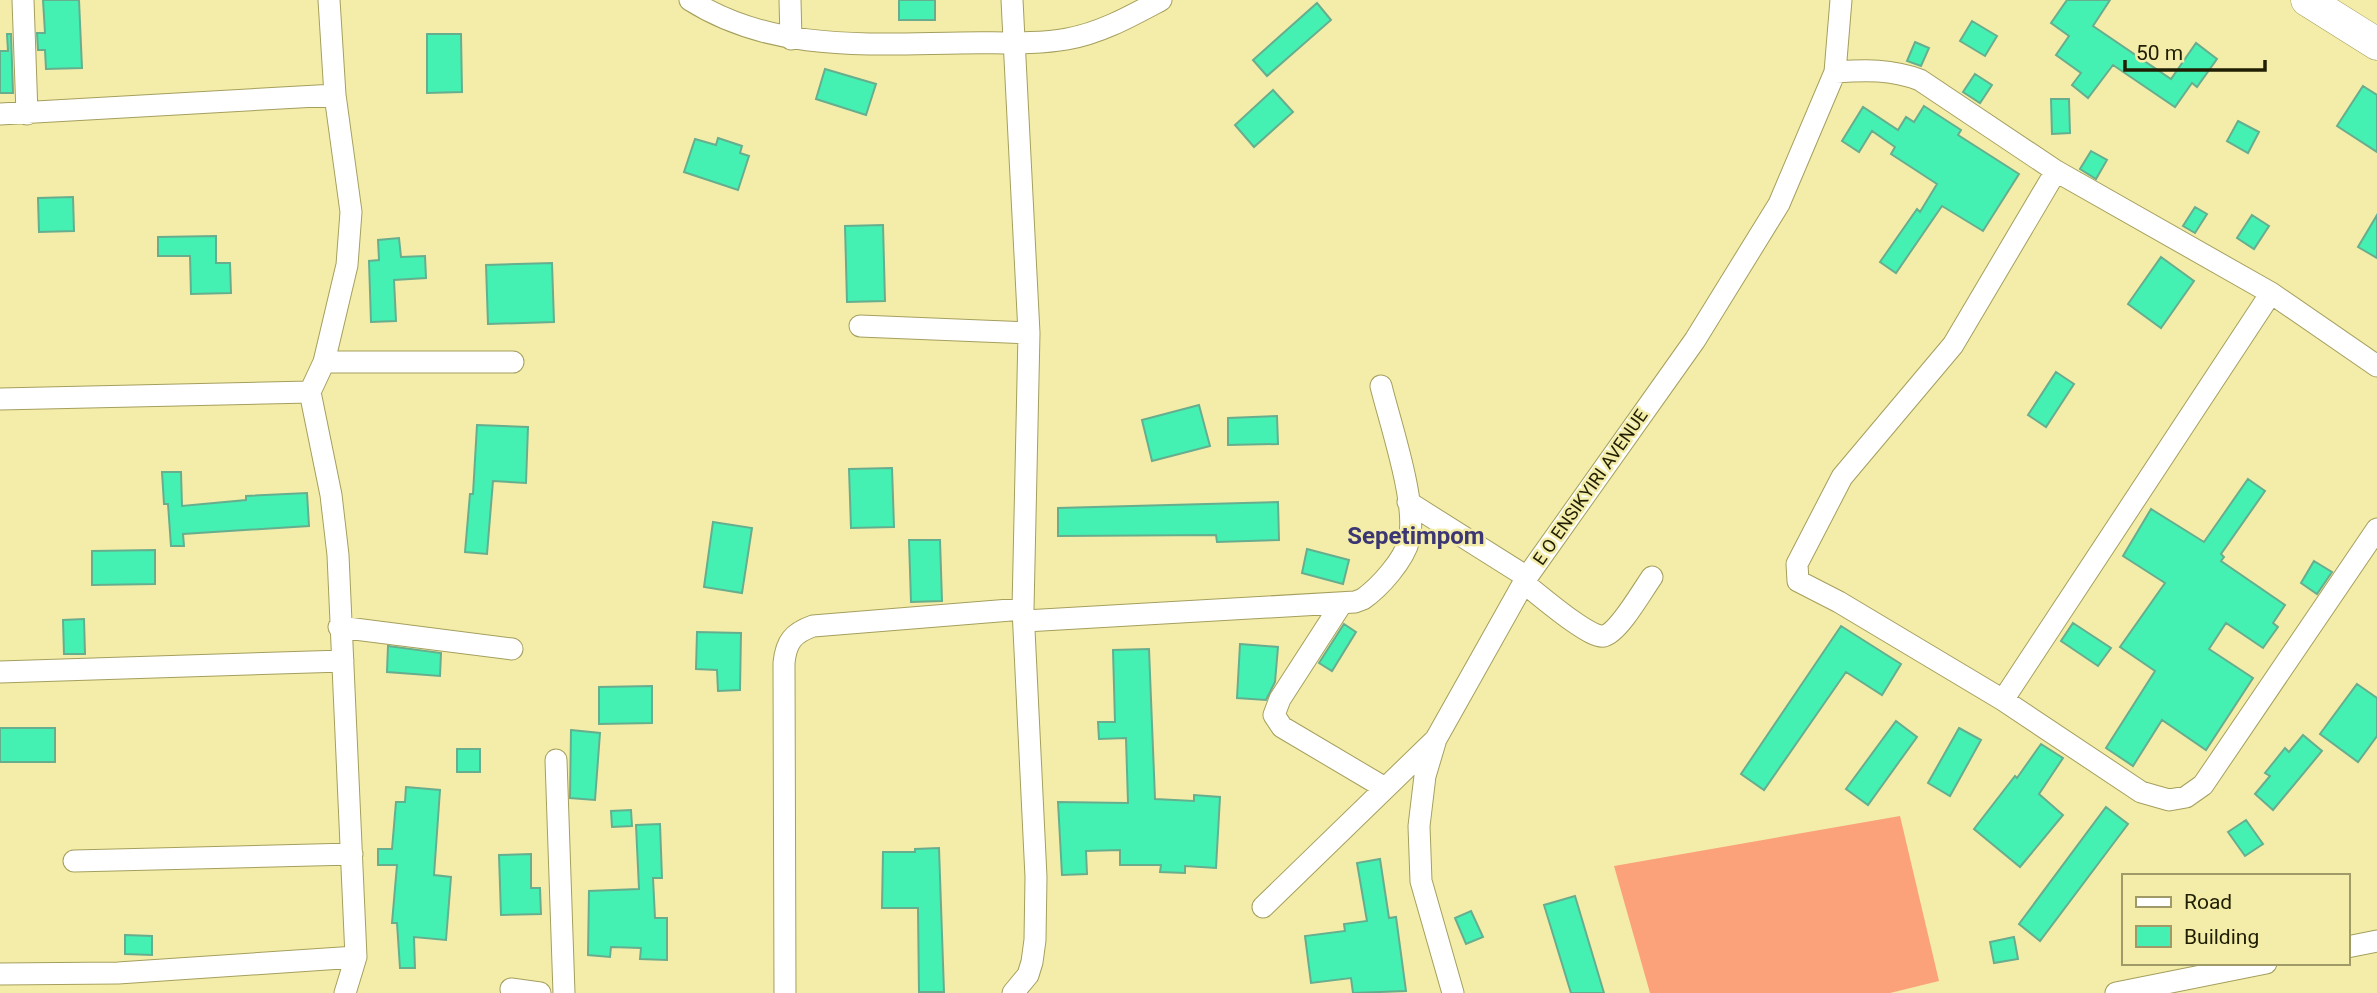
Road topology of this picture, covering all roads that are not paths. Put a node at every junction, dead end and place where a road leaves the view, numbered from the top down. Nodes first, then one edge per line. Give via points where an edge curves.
1 (23, 0) edge
2 (329, 0) edge
3 (690, 0) edge
4 (790, 0) edge
5 (1012, 0) edge
6 (1161, 0) edge
7 (1841, 0) edge
8 (2307, 0) edge
9 (791, 39) junction
10 (1014, 42) junction
11 (2377, 44) edge
12 (1835, 72) junction
13 (335, 95) junction
14 (0, 114) edge
15 (27, 114) junction
16 (2056, 171) junction
17 (2271, 293) junction
18 (859, 326) dead end
19 (1029, 333) junction
20 (324, 362) junction
21 (513, 362) dead end
22 (2377, 366) edge
23 (1381, 386) dead end
24 (310, 392) junction
25 (0, 399) edge
26 (1408, 502) junction
27 (2377, 529) edge
28 (1652, 577) dead end
29 (1525, 580) junction
30 (1342, 603) junction
31 (1024, 615) junction
32 (339, 627) junction
33 (512, 649) dead end
34 (343, 661) junction
35 (0, 672) edge
36 (2004, 700) junction
37 (1436, 739) junction
38 (556, 760) dead end
39 (1385, 788) junction
40 (352, 854) junction
41 (74, 861) dead end
42 (1263, 907) dead end
43 (2377, 941) edge
44 (2349, 947) edge
45 (356, 957) junction
46 (2256, 965) edge
47 (0, 974) edge
48 (118, 983) edge
49 (511, 989) dead end
50 (345, 993) edge
51 (540, 993) edge
52 (564, 993) edge
53 (786, 993) edge
54 (1013, 993) edge
55 (1454, 993) edge
56 (2116, 993) edge

1 - 15 street
2 - 13 street
3 - 9 street
4 - 9 street
5 - 10 street
6 - 10 street via 1093,33
7 - 12 street, E O ENSIKYIRI AVENUE
8 - 11 street
9 - 10 street via 842,45
10 - 19 street
12 - 16 street via 1881,70 1920,80
12 - 29 street, E O ENSIKYIRI AVENUE via 1779,204 1695,340
13 - 15 street
13 - 20 street via 351,212 346,265
14 - 15 street
16 - 17 street
16 - 36 street via 1953,345 1842,477 1796,574 1809,589 1839,602
17 - 22 street
17 - 36 street
18 - 19 street
19 - 31 street
20 - 21 street
20 - 24 street
23 - 26 street
24 - 25 street
24 - 32 street via 338,555
26 - 29 street
26 - 30 street via 1411,526 1404,554 1371,593
27 - 36 street via 2203,785 2186,797 2158,799 2141,792
28 - 29 street via 1615,629 1597,637
29 - 37 street, E O ENSIKYIRI AVENUE
30 - 31 street
30 - 39 street via 1274,715 1282,727
31 - 53 street via 813,626 792,638 784,663
31 - 54 street via 1035,940 1028,975
32 - 33 street
32 - 34 street
34 - 35 street
34 - 40 street
37 - 39 street
37 - 55 street, E O ENSIKYIRI AVENUE via 1425,776 1419,826 1421,881
38 - 52 street
39 - 42 street
40 - 41 street
40 - 45 street
43 - 44 street
45 - 48 street
45 - 50 street
46 - 56 street
47 - 48 street
49 - 51 street

